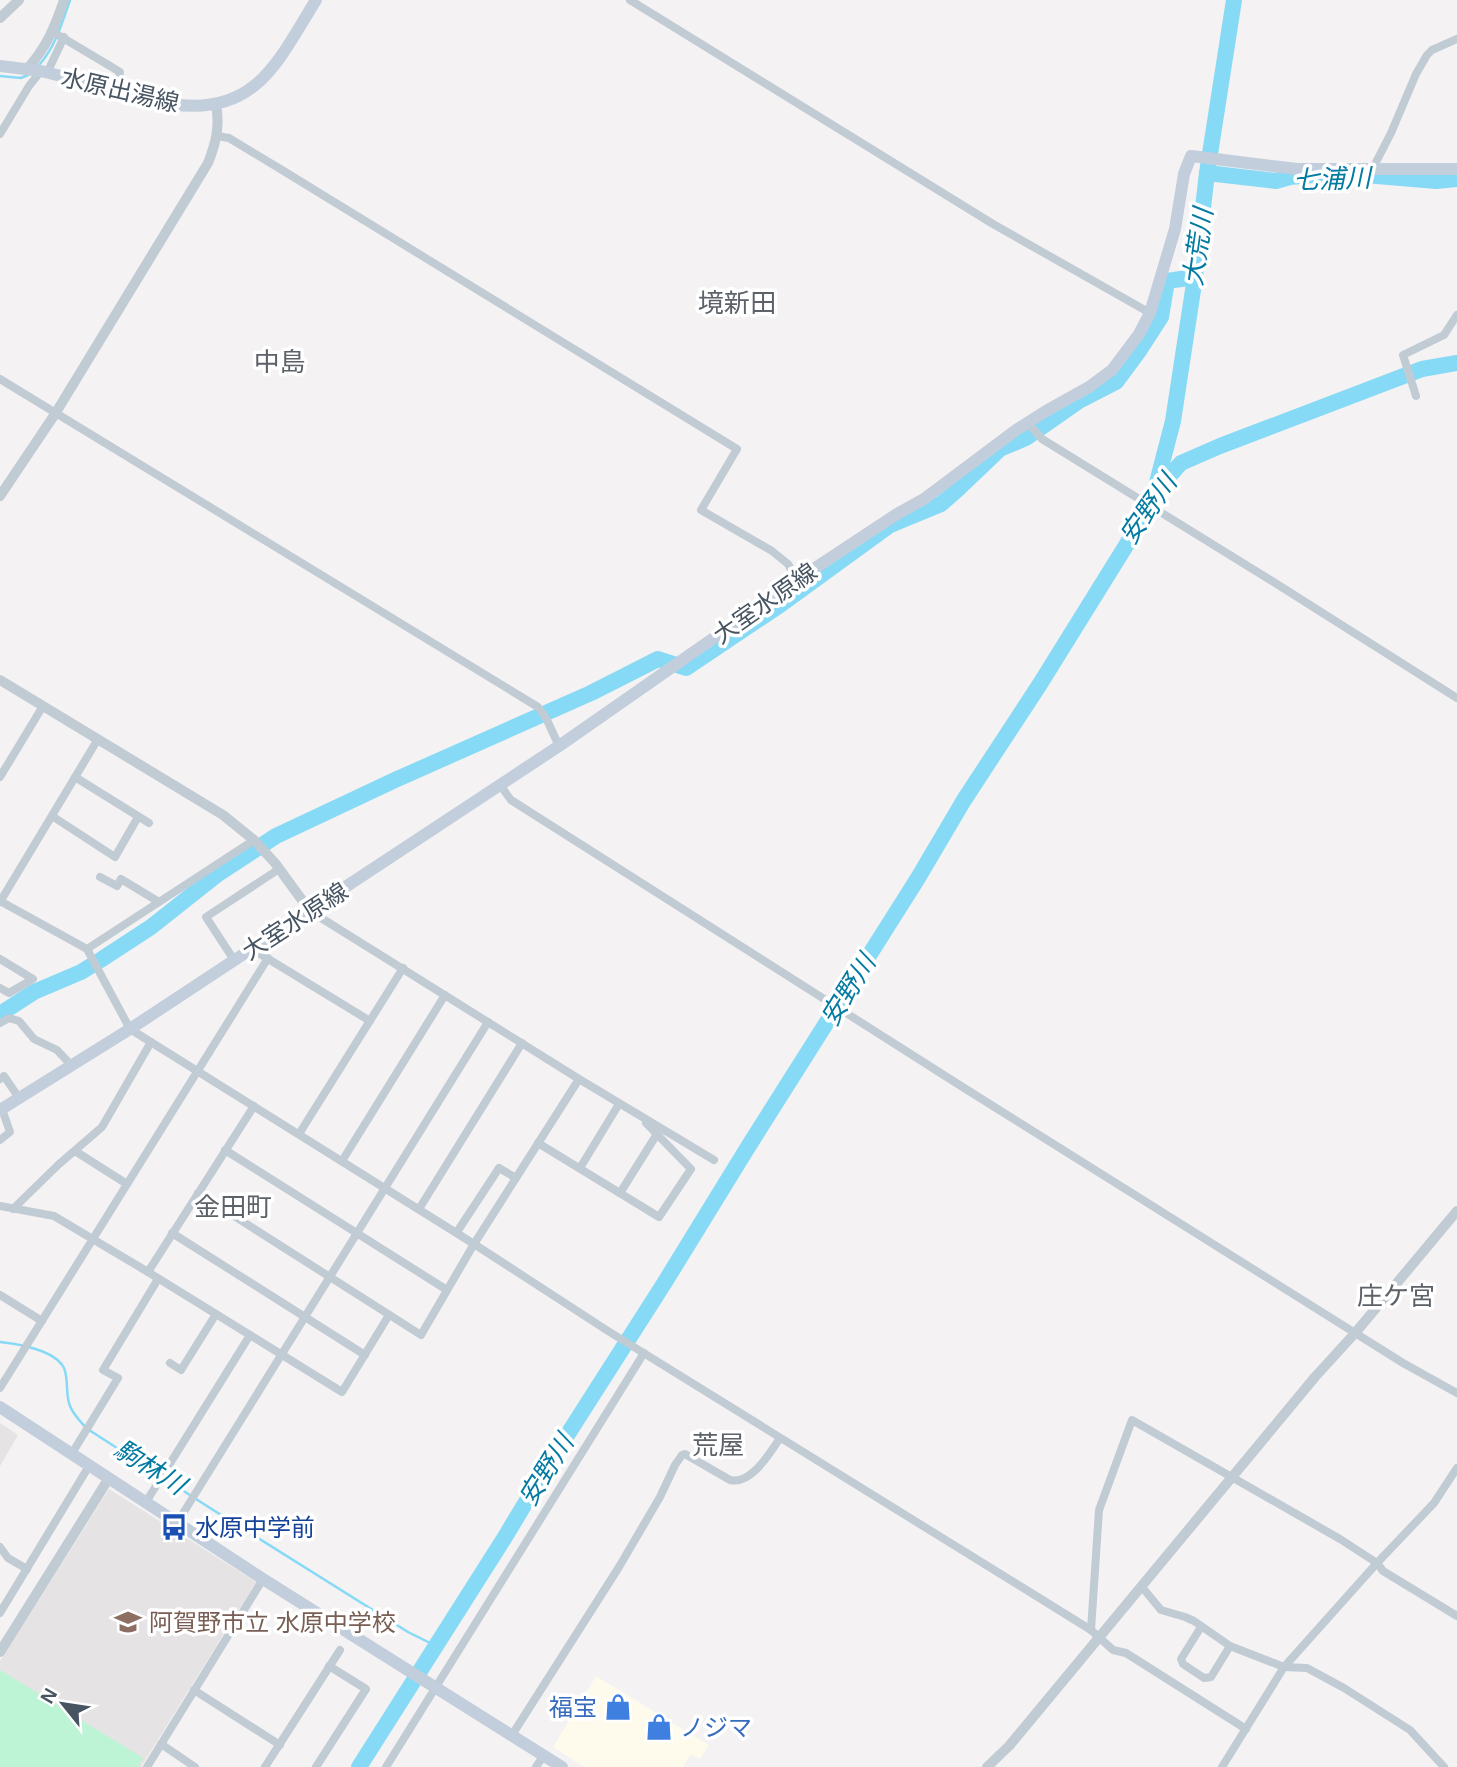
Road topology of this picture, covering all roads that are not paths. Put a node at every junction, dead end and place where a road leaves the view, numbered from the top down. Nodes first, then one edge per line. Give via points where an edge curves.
1 (19, 0) edge
2 (64, 0) edge
3 (316, 0) edge
4 (630, 0) edge
5 (0, 18) edge
6 (53, 32) junction
7 (64, 37) junction
8 (1457, 39) edge
9 (0, 66) edge
10 (37, 71) junction
11 (118, 90) junction
12 (216, 105) junction
13 (0, 134) edge
14 (217, 136) junction
15 (1457, 169) edge
16 (1371, 170) junction
17 (1150, 313) junction
18 (1457, 315) edge
19 (0, 379) edge
20 (1415, 393) dead end
21 (55, 414) junction
22 (1030, 425) junction
23 (0, 496) edge
24 (797, 580) junction
25 (0, 680) edge
26 (1457, 698) edge
27 (43, 706) junction
28 (98, 738) junction
29 (559, 746) junction
30 (0, 777) edge
31 (75, 777) junction
32 (500, 785) junction
33 (52, 816) junction
34 (138, 817) junction
35 (149, 823) dead end
36 (254, 840) junction
37 (279, 869) junction
38 (100, 877) dead end
39 (0, 902) edge
40 (159, 902) junction
41 (310, 911) junction
42 (87, 949) junction
43 (252, 949) junction
44 (268, 958) junction
45 (0, 959) edge
46 (234, 960) junction
47 (403, 968) junction
48 (0, 988) edge
49 (445, 995) junction
50 (370, 1021) junction
51 (488, 1022) junction
52 (0, 1023) edge
53 (130, 1029) junction
54 (151, 1042) junction
55 (522, 1043) junction
56 (72, 1066) junction
57 (197, 1071) junction
58 (0, 1079) edge
59 (579, 1079) junction
60 (19, 1098) junction
61 (619, 1104) junction
62 (254, 1106) junction
63 (1, 1110) edge
64 (638, 1115) junction
65 (299, 1134) junction
66 (657, 1134) junction
67 (0, 1140) edge
68 (538, 1143) junction
69 (225, 1150) junction
70 (75, 1151) junction
71 (714, 1160) dead end
72 (342, 1161) junction
73 (580, 1168) junction
74 (516, 1178) junction
75 (127, 1184) junction
76 (385, 1188) junction
77 (198, 1193) junction
78 (620, 1193) junction
79 (0, 1206) edge
80 (13, 1209) junction
81 (419, 1209) junction
82 (1457, 1211) edge
83 (172, 1233) junction
84 (357, 1233) junction
85 (457, 1233) junction
86 (93, 1239) junction
87 (474, 1244) junction
88 (148, 1272) junction
89 (330, 1276) junction
90 (158, 1279) junction
91 (447, 1290) junction
92 (0, 1295) edge
93 (216, 1314) junction
94 (389, 1315) junction
95 (305, 1317) junction
96 (42, 1321) junction
97 (1356, 1332) junction
98 (250, 1335) junction
99 (642, 1352) junction
100 (281, 1354) junction
101 (365, 1355) junction
102 (170, 1363) dead end
103 (0, 1388) edge
104 (1457, 1393) edge
105 (0, 1407) edge
106 (780, 1438) junction
107 (71, 1455) junction
108 (89, 1466) junction
109 (1457, 1468) edge
110 (1232, 1477) junction
111 (109, 1478) junction
112 (146, 1502) junction
113 (177, 1522) junction
114 (0, 1548) edge
115 (1377, 1563) junction
116 (27, 1569) junction
117 (263, 1579) junction
118 (1142, 1587) junction
119 (0, 1613) edge
120 (1457, 1616) edge
121 (1201, 1627) junction
122 (1091, 1630) junction
123 (1099, 1638) junction
124 (1230, 1646) junction
125 (340, 1650) dead end
126 (0, 1652) edge
127 (329, 1666) junction
128 (1284, 1667) junction
129 (434, 1687) junction
130 (194, 1690) junction
131 (1246, 1729) junction
132 (512, 1735) junction
133 (161, 1744) junction
134 (280, 1745) junction
135 (544, 1755) junction
136 (147, 1767) edge
137 (195, 1767) edge
138 (265, 1767) edge
139 (316, 1767) edge
140 (386, 1767) edge
141 (537, 1767) edge
142 (562, 1767) edge
143 (987, 1767) edge
144 (1222, 1767) edge
145 (1444, 1767) edge

1 - 5 street
2 - 6 street
3 - 12 main road, 水原出湯線 via 270,72 238,97
4 - 17 street via 993,223
6 - 7 street
6 - 10 street via 36,60
7 - 10 street
7 - 11 street via 120,72
8 - 16 street via 1427,54
9 - 10 main road, 水原出湯線
10 - 11 main road, 水原出湯線
10 - 13 street
11 - 12 main road, 水原出湯線 via 178,105
12 - 14 street
14 - 21 street via 208,163
14 - 24 street via 229,138 737,449 701,510 772,551 788,564
15 - 16 main road, 大室水原線
16 - 17 main road, 大室水原線 via 1297,169 1191,156
17 - 22 main road, 大室水原線 via 1112,370
18 - 20 street via 1444,335 1404,355
19 - 21 street
21 - 23 street
21 - 29 street via 538,707
22 - 24 main road, 大室水原線 via 1016,430 924,499
22 - 26 street via 1038,435 1133,496
24 - 29 main road, 大室水原線
25 - 27 street
27 - 28 street
27 - 30 street
28 - 31 street
28 - 36 street via 223,815
29 - 32 main road, 大室水原線
31 - 33 street
31 - 34 street
32 - 41 main road, 大室水原線
32 - 97 street via 511,800
33 - 34 street via 115,856
33 - 39 street
34 - 35 street
36 - 37 street
36 - 40 street
37 - 41 street
37 - 46 street via 206,917
38 - 40 street via 117,887 121,880
39 - 42 street
40 - 42 street
41 - 43 main road, 大室水原線
41 - 47 street
42 - 53 street
43 - 44 street
43 - 46 main road, 大室水原線
44 - 50 street
44 - 57 street
45 - 48 street via 33,979 9,993
46 - 53 main road, 大室水原線
47 - 49 street
47 - 50 street
49 - 51 street
49 - 72 street
50 - 65 street
51 - 55 street
51 - 76 street
52 - 56 street via 9,1018 19,1021 34,1040 57,1050
53 - 54 street
53 - 56 main road, 大室水原線
54 - 57 street
54 - 70 street via 102,1127
55 - 59 street
55 - 81 street
56 - 60 main road, 大室水原線
57 - 62 street
57 - 75 street
58 - 60 street via 5,1076
59 - 61 street
59 - 68 street
60 - 63 main road, 大室水原線
61 - 64 street
61 - 73 street
62 - 65 street
62 - 69 street
63 - 67 street via 10,1132
64 - 66 street
64 - 71 street
65 - 72 street
66 - 78 street
66 - 78 street via 691,1169 659,1217
68 - 73 street
68 - 74 street
69 - 77 street
69 - 84 street
70 - 75 street
70 - 80 street
72 - 76 street
73 - 78 street
74 - 85 street via 499,1168
74 - 87 street
75 - 86 street
76 - 81 street
76 - 84 street
77 - 83 street
77 - 89 street
79 - 80 street
80 - 86 street via 54,1216
81 - 85 street
82 - 97 street
83 - 88 street
83 - 95 street
84 - 89 street
84 - 91 street
85 - 87 street
86 - 88 street
86 - 96 street
87 - 91 street
87 - 99 street
88 - 90 street
89 - 94 street
89 - 95 street
90 - 93 street
90 - 107 street via 103,1370 118,1378
91 - 94 street via 421,1335
92 - 96 street
93 - 98 street
93 - 102 street via 181,1370
94 - 101 street
95 - 100 street
95 - 101 street
96 - 103 street
97 - 104 street
97 - 110 street
98 - 100 street
98 - 112 street
99 - 106 street
99 - 129 street
100 - 101 street via 342,1391
100 - 113 street
105 - 107 main road
106 - 122 street
106 - 132 street via 758,1468 737,1482 682,1454 620,1567
107 - 108 main road
108 - 111 main road
108 - 116 street
109 - 115 street via 1434,1503
110 - 115 street
110 - 118 street
110 - 122 street via 1132,1420 1099,1510
111 - 112 main road
111 - 126 street
112 - 113 main road
113 - 117 main road
114 - 116 street
115 - 120 street
115 - 128 street
116 - 119 street
117 - 129 main road
117 - 130 street
118 - 121 street via 1161,1609
118 - 123 street
121 - 124 street
121 - 124 street via 1181,1659 1204,1678 1211,1677
122 - 123 street
123 - 131 street
123 - 143 street
124 - 128 street
125 - 127 street
127 - 134 street
127 - 139 street via 366,1689
128 - 131 street
128 - 145 street via 1307,1668 1344,1688 1410,1730
129 - 132 main road
129 - 140 street
130 - 133 street
130 - 134 street
131 - 144 street
132 - 135 main road
133 - 136 street
133 - 137 street
134 - 138 street
135 - 141 street
135 - 142 main road

